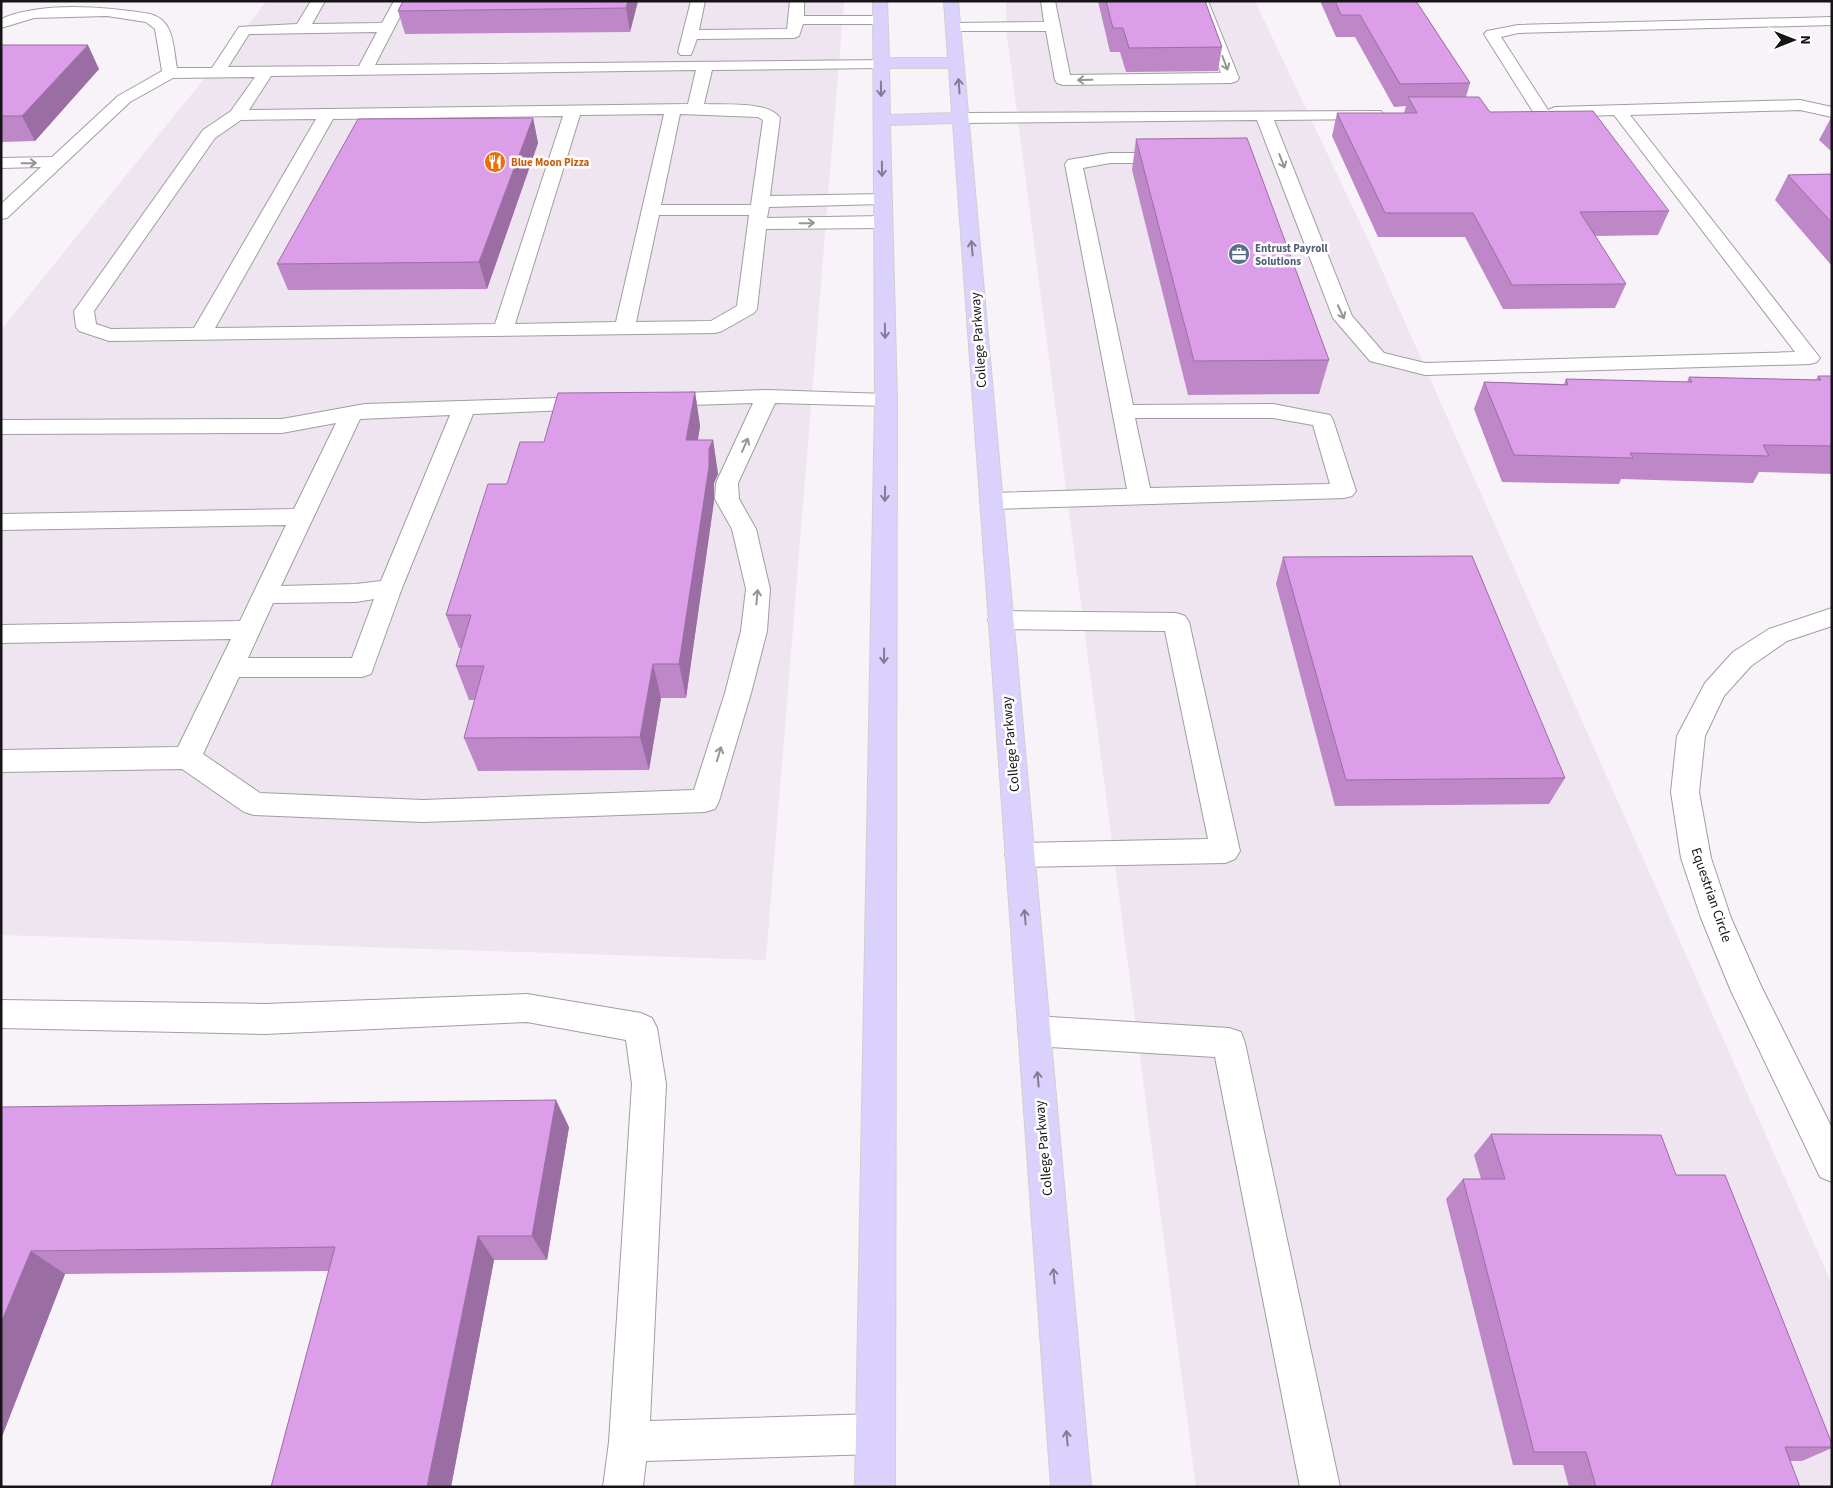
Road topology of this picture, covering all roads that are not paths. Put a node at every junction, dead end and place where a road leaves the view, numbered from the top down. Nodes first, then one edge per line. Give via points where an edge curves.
1 (318, 1) edge
2 (400, 1) edge
3 (698, 1) edge
4 (797, 1) edge
5 (880, 1) edge
6 (952, 1) edge
7 (1048, 1) edge
8 (1201, 1) edge
9 (5, 18) edge
10 (796, 20) junction
11 (880, 20) junction
12 (1832, 21) edge
13 (1052, 26) junction
14 (387, 27) junction
15 (953, 27) junction
16 (302, 29) junction
17 (690, 35) junction
18 (880, 62) junction
19 (957, 63) junction
20 (682, 65) junction
21 (705, 65) junction
22 (365, 70) junction
23 (266, 71) junction
24 (218, 72) junction
25 (170, 73) junction
26 (673, 109) junction
27 (695, 109) junction
28 (573, 110) junction
29 (1619, 111) junction
30 (1522, 112) edge
31 (1541, 112) junction
32 (1832, 112) edge
33 (327, 114) junction
34 (1393, 114) edge
35 (237, 115) junction
36 (1264, 116) junction
37 (961, 118) junction
38 (881, 120) junction
39 (1187, 158) edge
40 (57, 162) junction
41 (1, 163) edge
42 (650, 210) junction
43 (883, 211) junction
44 (2, 212) edge
45 (758, 212) junction
46 (625, 328) junction
47 (503, 330) junction
48 (201, 334) junction
49 (767, 396) junction
50 (886, 400) junction
51 (640, 401) edge
52 (610, 402) edge
53 (464, 408) junction
54 (1123, 412) junction
55 (351, 414) junction
56 (1, 427) edge
57 (1140, 496) junction
58 (992, 501) junction
59 (302, 517) junction
60 (1, 522) edge
61 (390, 588) junction
62 (264, 595) junction
63 (1832, 617) edge
64 (1001, 620) junction
65 (248, 630) junction
66 (1, 634) edge
67 (230, 668) junction
68 (187, 758) junction
69 (1, 761) edge
70 (1020, 855) junction
71 (1, 1014) edge
72 (1034, 1031) junction
73 (1832, 1165) edge
74 (875, 1434) junction
75 (629, 1442) junction
76 (623, 1487) edge
77 (875, 1487) edge
78 (1071, 1487) edge
79 (1320, 1487) edge

1 - 16 street
2 - 14 street
3 - 17 street
4 - 10 street
5 - 11 main road
6 - 15 main road, College Parkway
7 - 13 street
8 -> 13 street via 1231,78 1063,80
9 - 25 street via 106,12 150,18 162,27
10 - 11 street
10 - 17 street via 794,33
11 - 18 main road
12 - 31 street via 1518,28 1492,34
13 - 15 street
14 - 16 street
14 - 22 street
15 - 19 main road, College Parkway
16 - 24 street via 244,30
17 - 20 street
18 - 19 main road
18 - 21 street
18 -> 38 main road
37 -> 19 main road, College Parkway
20 - 21 street
20 - 22 street
21 - 27 street
22 - 23 street
23 - 24 street
23 - 35 street
24 - 25 street
25 - 40 street via 124,99
26 - 27 street
26 - 28 street
26 - 42 street
27 - 45 street via 762,112 772,118
28 - 33 street
28 - 47 street
29 - 31 street
29 - 32 street via 1800,105
36 -> 29 street via 1342,318 1377,357 1425,369 1810,358
30 - 31 street
33 - 35 street
33 - 48 street
34 - 36 street
35 - 48 street via 209,134 84,311 86,327 109,335
36 - 37 street
37 - 38 main road
58 -> 37 main road, College Parkway
38 -> 43 main road
39 - 54 street via 1110,158 1074,164
41 -> 40 street
40 - 44 street
42 - 45 street
42 - 46 street
43 - 45 street
43 -> 50 main road
45 - 46 street via 747,309 715,327
46 - 47 street
47 - 48 street
49 - 50 street
49 - 51 street
68 -> 49 street via 254,804 423,811 705,801 754,631 758,589 744,529 727,499 727,483
50 -> 74 main road
52 - 53 street
53 - 55 street
53 - 61 street
54 - 57 street
54 - 57 street via 1273,411 1322,420 1344,491
55 - 56 street via 282,426
55 - 59 street
57 - 58 street
58 - 64 main road, College Parkway
59 - 60 street
59 - 62 street
61 - 62 street via 356,593
61 - 67 street via 362,667
62 - 65 street
63 - 73 street, Equestrian Circle via 1778,635 1742,659 1714,690 1692,736 1684,792 1696,858 1716,918 1747,991
64 - 70 main road, College Parkway
64 - 70 street via 1176,622 1226,851
65 - 66 street
65 - 67 street
67 - 68 street
68 - 69 street
72 -> 70 main road, College Parkway
71 - 75 street via 265,1019 527,1008 642,1028 649,1084
78 -> 72 main road, College Parkway
72 - 79 street via 1229,1043
74 - 75 street
74 - 77 main road
75 - 76 street

